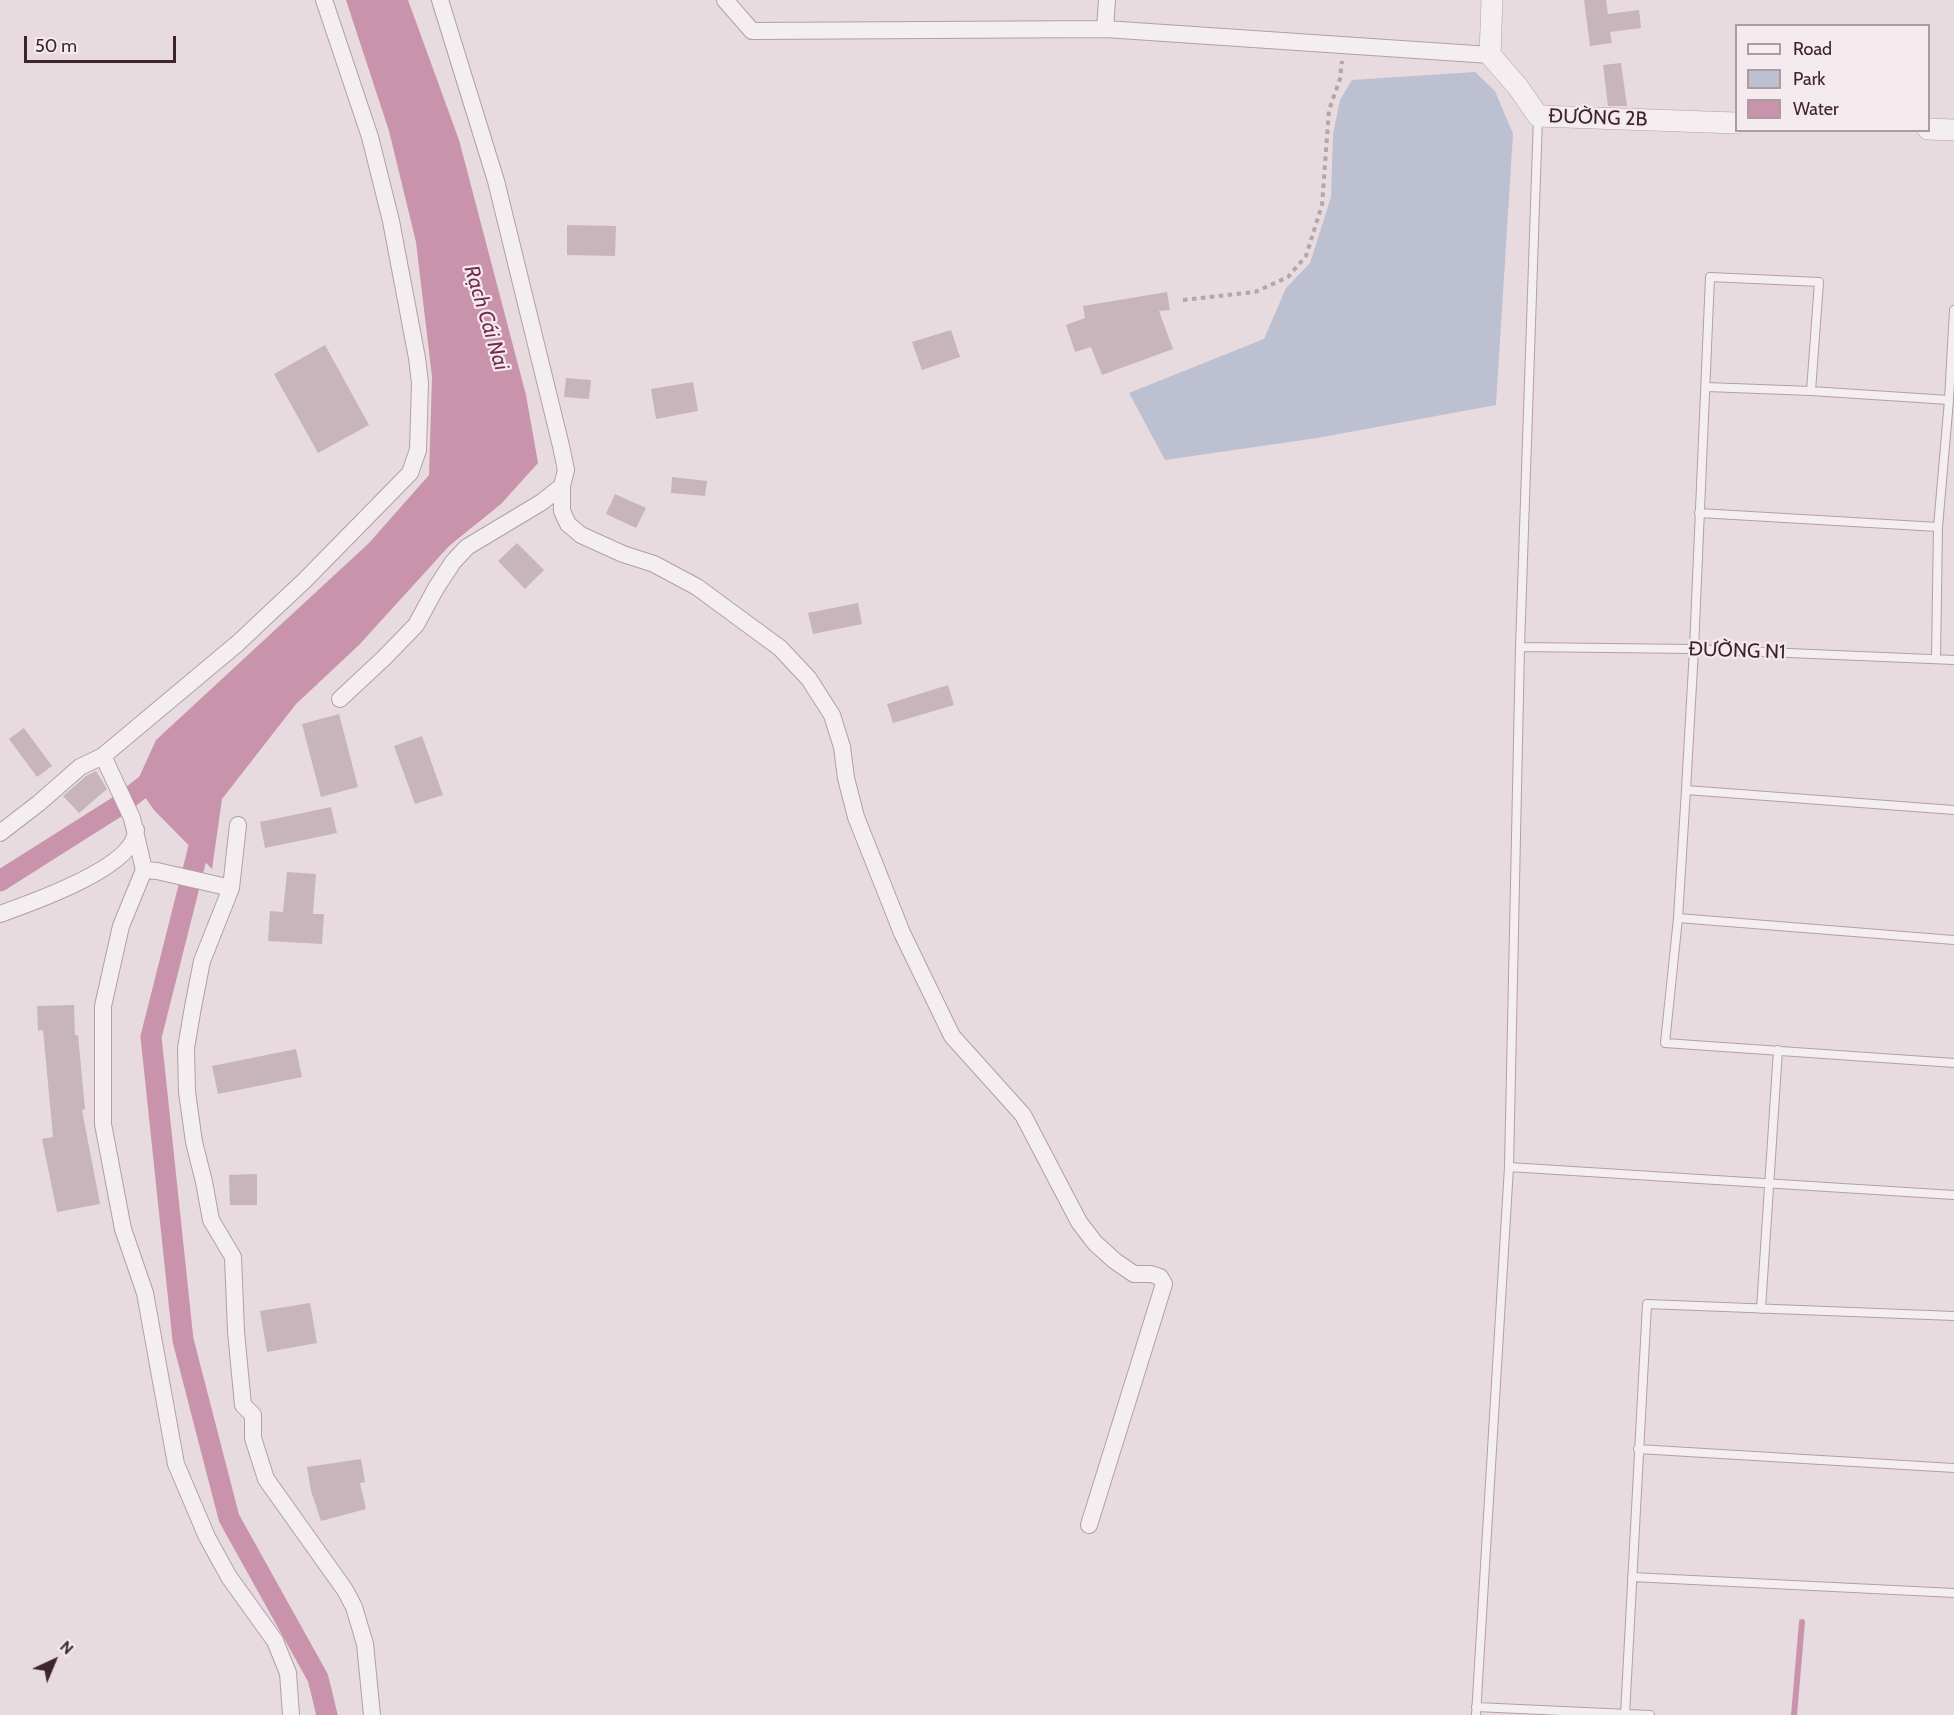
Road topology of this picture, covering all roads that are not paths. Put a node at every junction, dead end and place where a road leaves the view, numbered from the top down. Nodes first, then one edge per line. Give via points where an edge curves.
1 (324, 0) edge
2 (440, 0) edge
3 (725, 0) edge
4 (1107, 0) edge
5 (1492, 0) edge
6 (1105, 29) junction
7 (1490, 55) junction
8 (1538, 116) junction
9 (1735, 123) edge
10 (1930, 129) edge
11 (1954, 130) edge
12 (1954, 310) edge
13 (1707, 387) junction
14 (1811, 391) junction
15 (1949, 400) junction
16 (562, 486) junction
17 (1699, 513) junction
18 (1938, 527) junction
19 (1520, 647) junction
20 (1694, 649) junction
21 (1936, 659) junction
22 (1954, 660) edge
23 (340, 699) dead end
24 (103, 756) junction
25 (1686, 790) junction
26 (1954, 810) edge
27 (134, 824) junction
28 (238, 825) dead end
29 (0, 833) edge
30 (151, 870) junction
31 (226, 887) junction
32 (0, 914) edge
33 (1678, 918) junction
34 (1954, 940) edge
35 (1778, 1050) junction
36 (1954, 1063) edge
37 (1509, 1167) junction
38 (1769, 1183) junction
39 (1954, 1195) edge
40 (1761, 1309) junction
41 (1954, 1316) edge
42 (1638, 1449) junction
43 (1954, 1468) edge
44 (1089, 1525) dead end
45 (1632, 1577) junction
46 (1954, 1593) edge
47 (1476, 1711) edge
48 (1625, 1714) edge
49 (291, 1715) edge
50 (372, 1715) edge
51 (1650, 1715) edge

1 - 24 street via 370,138 391,221 420,383 418,450 410,473 305,580 238,643
2 - 16 street via 496,181 561,446 566,470
3 - 6 street via 752,31
4 - 6 street
5 - 7 street
6 - 7 street
7 - 8 street, ĐƯỜNG 2B
8 - 9 street, ĐƯỜNG 2B
8 - 19 lane
10 - 11 street
12 - 15 lane
13 - 14 lane
13 - 14 lane via 1710,277 1819,282
13 - 17 lane
14 - 15 lane
15 - 18 lane
16 - 23 street via 467,547 453,562 416,625
16 - 44 street via 562,512 568,524 581,535 654,564 698,587 780,648 809,680 832,715 856,817 902,933 952,1036 1023,1115 1079,1222 1095,1243 1134,1274 1151,1274 1160,1277 1164,1284
17 - 18 lane
17 - 20 lane
18 - 21 lane
19 - 20 lane, ĐƯỜNG N1
19 - 37 lane
20 - 21 lane, ĐƯỜNG N1
20 - 25 lane
21 - 22 lane, ĐƯỜNG N1
24 - 27 street
24 - 29 street via 80,767
25 - 26 lane
25 - 33 lane
27 - 30 street
27 - 32 street via 136,838 117,861
28 - 31 street
30 - 31 street
30 - 49 street via 121,926 103,1006 104,1124 123,1229 146,1293 176,1464 229,1577 275,1641 288,1673
31 - 50 street via 202,961 186,1048 194,1142 211,1220 233,1257 243,1405 253,1415 253,1438 266,1479 354,1607 365,1644
33 - 34 lane
33 - 35 lane via 1665,1042
35 - 36 lane
35 - 38 lane
37 - 38 lane
37 - 47 lane
38 - 39 lane
38 - 40 lane
40 - 41 lane
40 - 42 lane via 1647,1304
42 - 43 lane
42 - 45 lane
45 - 46 lane
45 - 48 lane
47 - 48 lane
48 - 51 lane

